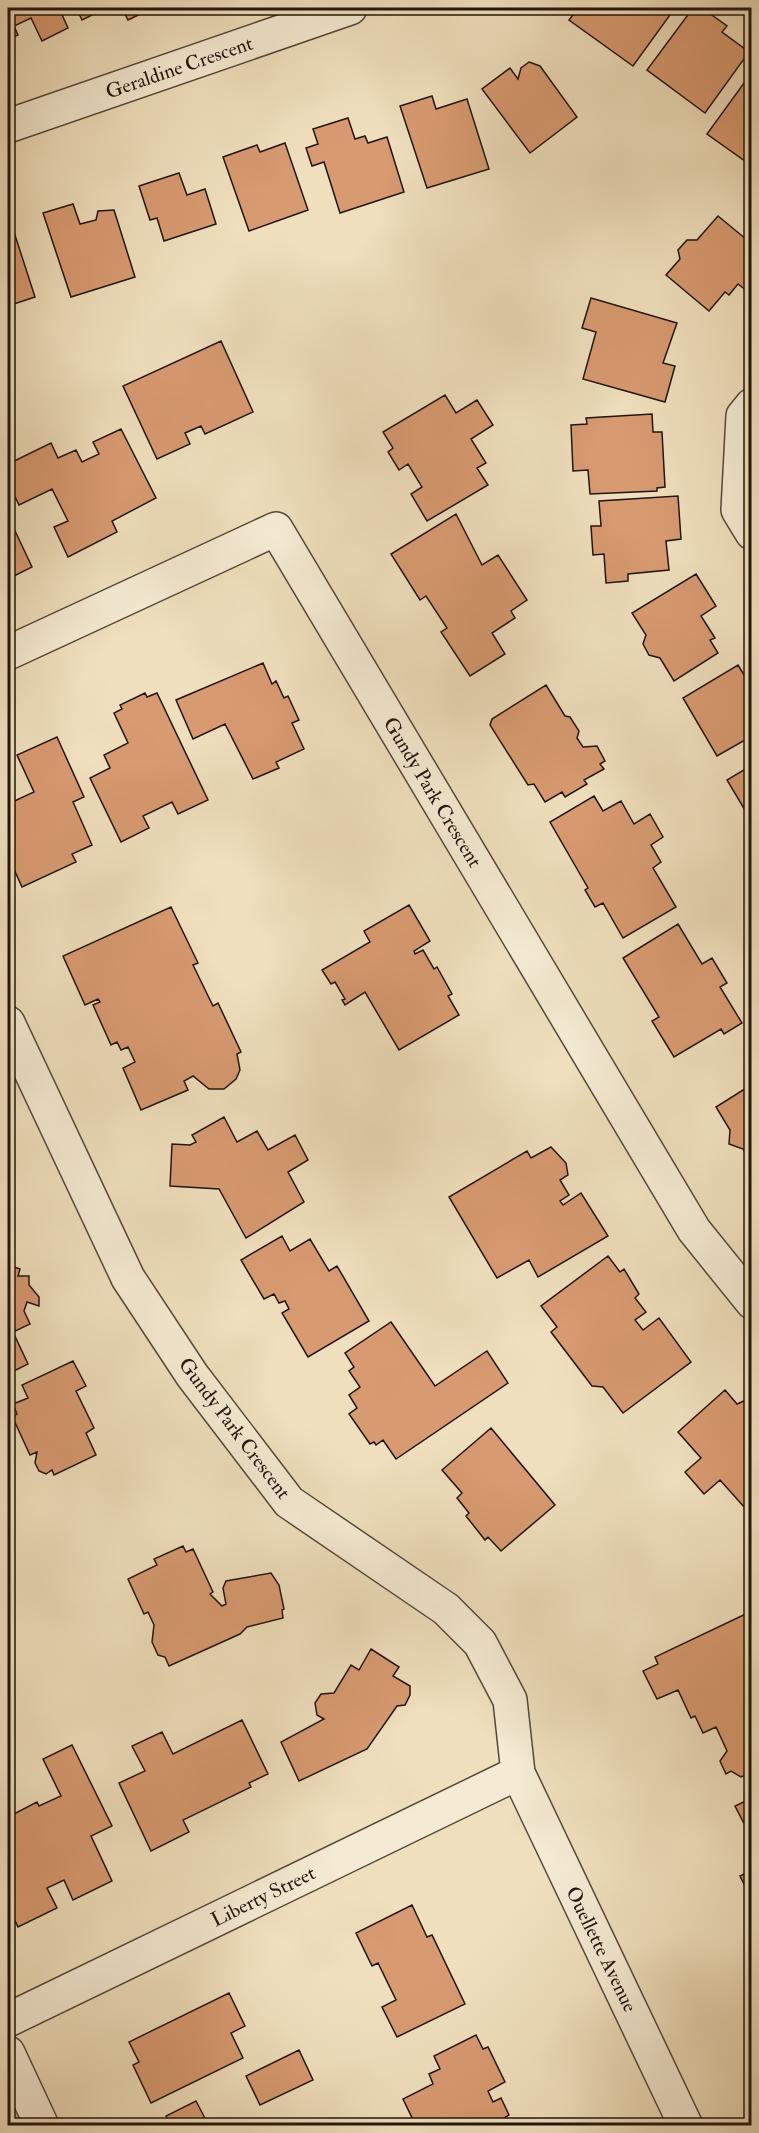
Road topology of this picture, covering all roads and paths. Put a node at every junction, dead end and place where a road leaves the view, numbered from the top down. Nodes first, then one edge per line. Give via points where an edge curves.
1 (350, 8) edge
2 (8, 126) edge
3 (752, 405) edge
4 (752, 533) edge
5 (8, 653) edge
6 (8, 1023) edge
7 (752, 1302) edge
8 (518, 1773) junction
9 (8, 2020) edge
10 (8, 2053) edge
11 (42, 2126) edge
12 (686, 2126) edge

1 - 2 street, Geraldine Crescent
3 - 4 street via 743,416 738,510
5 - 7 street, Gundy Park Crescent via 276,529 694,1230
6 - 8 street, Gundy Park Crescent via 128,1278 192,1375 289,1502 446,1609 480,1643 510,1700
8 - 9 street, Liberty Street
8 - 12 street, Ouellette Avenue
10 - 11 street

